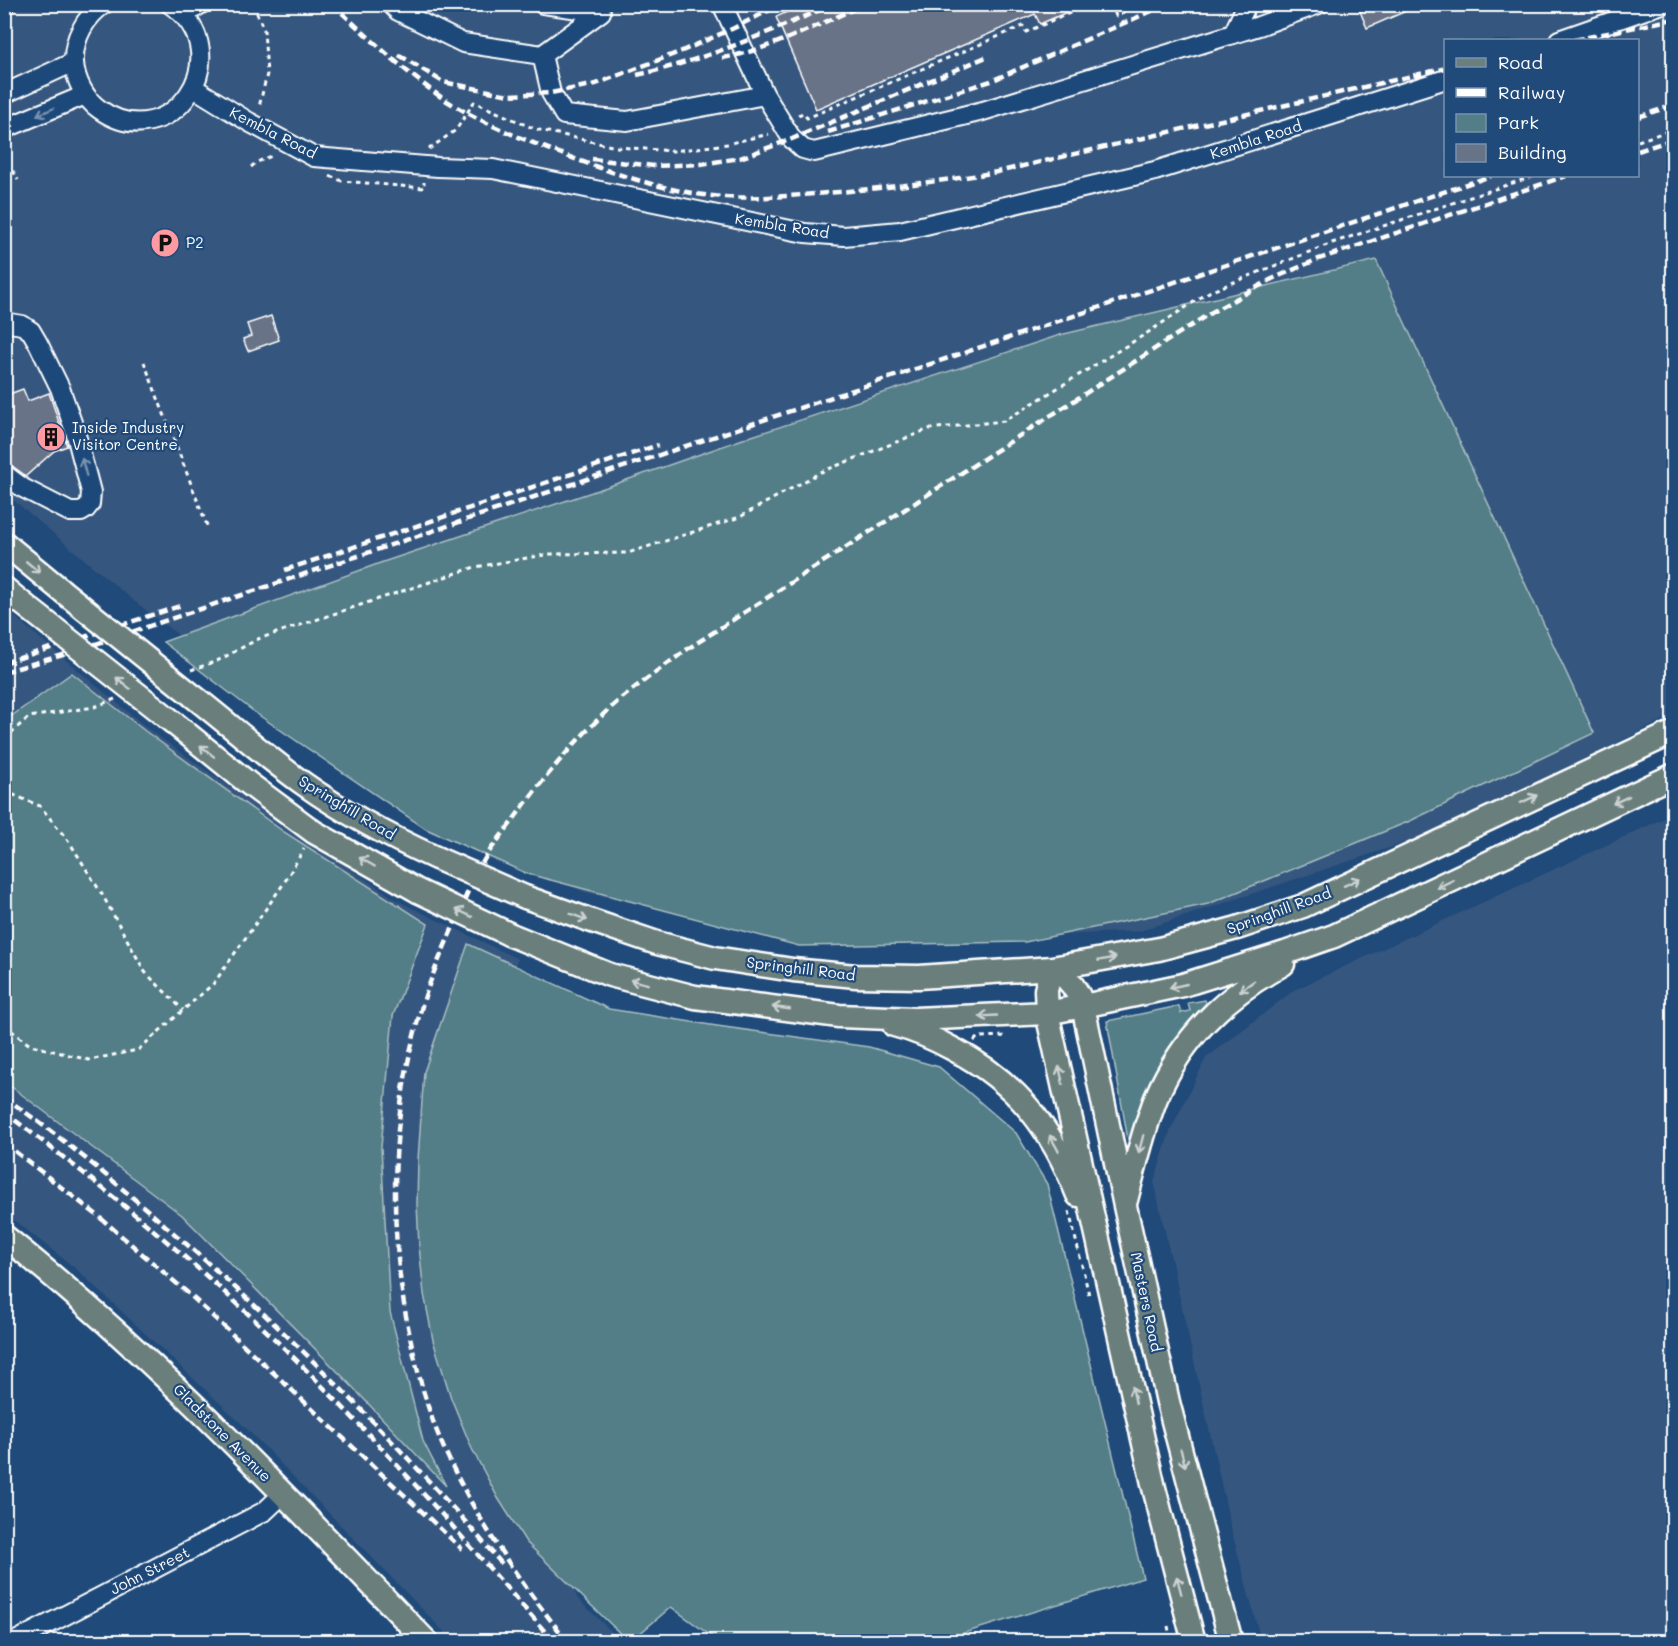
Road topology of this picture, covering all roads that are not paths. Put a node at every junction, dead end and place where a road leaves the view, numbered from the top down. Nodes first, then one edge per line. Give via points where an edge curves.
1 (104, 4) edge
2 (201, 4) edge
3 (391, 4) edge
4 (543, 4) edge
5 (722, 4) edge
6 (1247, 4) edge
7 (1318, 4) edge
8 (1662, 4) edge
9 (177, 10) edge
10 (1233, 34) junction
11 (1562, 39) edge
12 (542, 55) junction
13 (74, 62) junction
14 (1444, 80) edge
15 (194, 88) junction
16 (4, 94) edge
17 (85, 95) junction
18 (765, 95) junction
19 (4, 129) edge
20 (4, 322) edge
21 (4, 474) edge
22 (4, 543) edge
23 (13, 596) edge
24 (1674, 732) edge
25 (1674, 775) edge
26 (1334, 936) junction
27 (1053, 968) junction
28 (1083, 1006) junction
29 (1047, 1013) junction
30 (839, 1016) junction
31 (1125, 1206) junction
32 (4, 1236) edge
33 (1102, 1254) junction
34 (283, 1494) junction
35 (14, 1641) edge
36 (427, 1641) edge
37 (1194, 1641) edge
38 (1231, 1641) edge

1 - 13 street via 83,26
2 - 9 street
3 - 12 street via 463,43
4 - 12 street via 601,12
5 - 18 street
6 - 10 street
7 - 10 street
8 - 11 street
9 - 15 street via 200,47 200,69
10 - 18 street via 983,111 814,152 792,140
12 - 18 street via 550,93 564,115 627,121
13 - 16 street
13 - 17 street
14 - 15 street, Kembla Road via 1155,171 900,231 844,236 806,233 493,169 314,157
15 - 17 street via 176,109 143,122 115,118
17 -> 19 street
21 -> 20 street via 70,512 81,512 90,504 91,492 60,388 31,331
22 -> 27 main road, Springhill Road, bridge via 303,783 410,846 525,897 657,943 716,958 793,970 898,977
30 -> 23 main road, bridge via 696,997 610,975 511,935 418,891 314,832
27 -> 24 main road, Springhill Road via 1170,947 1303,906
25 -> 26 main road
26 -> 28 main road via 1183,985
26 -> 31 main road via 1241,990 1187,1042 1153,1107
27 - 28 main road, Masters Road via 1070,982
27 - 29 main road via 1046,990
28 - 29 main road
28 - 31 main road, Masters Road
29 -> 30 main road via 915,1019
33 -> 29 main road
33 -> 30 main road via 1052,1139 1013,1090 982,1065 924,1035 898,1026
31 -> 38 main road, Masters Road via 1168,1402
32 - 34 main road, Gladstone Avenue via 170,1380
37 -> 33 main road via 1154,1488
34 - 35 street, John Street via 265,1511
34 - 36 main road, Gladstone Avenue

